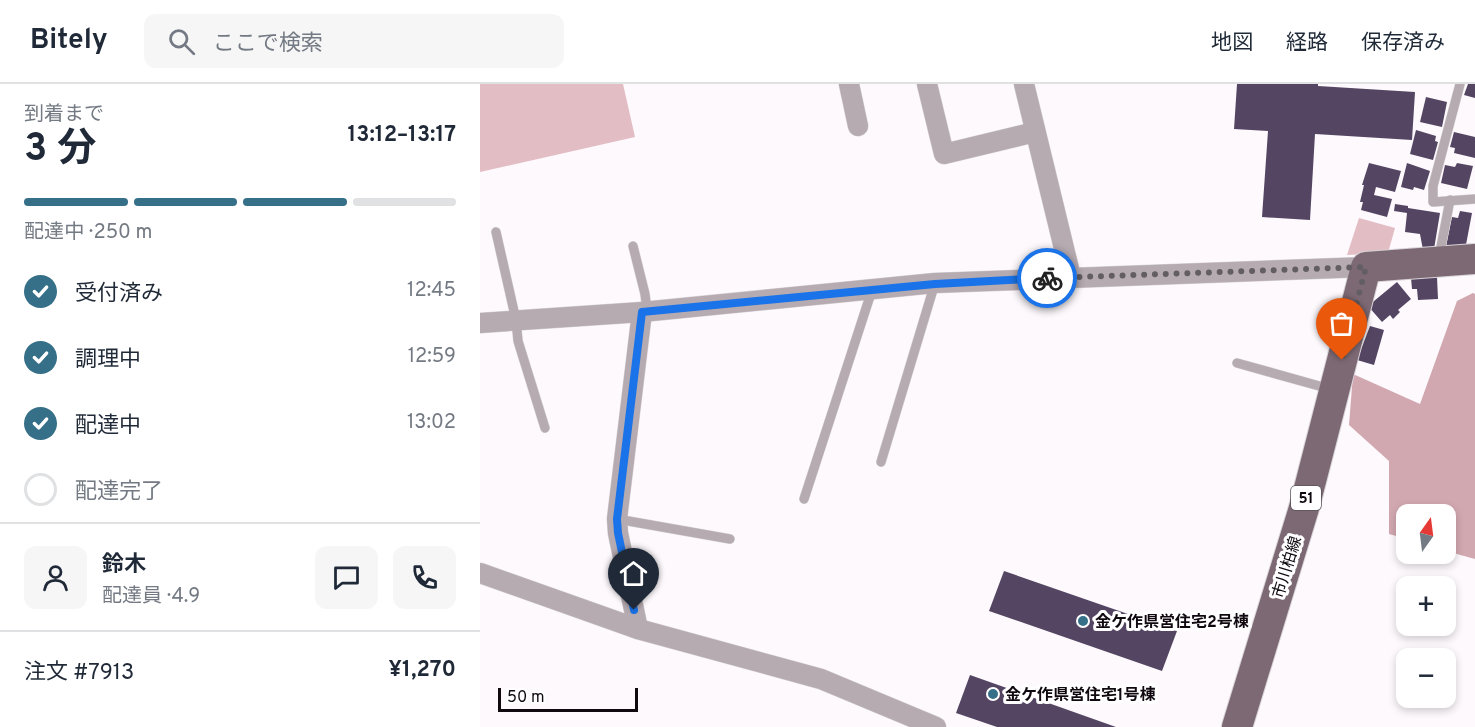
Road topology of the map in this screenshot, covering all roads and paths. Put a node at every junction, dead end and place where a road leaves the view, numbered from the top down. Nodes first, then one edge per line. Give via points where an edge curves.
1 (849, 84) edge
2 (927, 84) edge
3 (1024, 84) edge
4 (1460, 84) edge
5 (858, 126) dead end
6 (1035, 132) junction
7 (1475, 199) edge
8 (1450, 200) junction
9 (496, 232) dead end
10 (633, 246) dead end
11 (1475, 260) edge
12 (1438, 263) junction
13 (1366, 267) junction
14 (1071, 277) junction
15 (935, 284) junction
16 (872, 290) junction
17 (644, 311) junction
18 (516, 320) junction
19 (480, 322) edge
20 (1237, 363) dead end
21 (1333, 390) junction
22 (545, 428) dead end
23 (881, 462) dead end
24 (804, 499) dead end
25 (617, 519) junction
26 (730, 539) dead end
27 (480, 573) edge
28 (638, 629) junction
29 (936, 727) edge
30 (1238, 727) edge

1 - 5 street
2 - 6 street via 944,154
3 - 6 street
4 - 8 lane via 1433,186 1433,202
6 - 14 street
7 - 8 lane
8 - 12 lane
9 - 18 lane
10 - 17 lane via 645,294
11 - 12 main road
12 - 13 main road
13 - 14 street
13 - 21 main road, 市川柏線 / 51
14 - 15 street
15 - 16 street
15 - 23 lane
16 - 17 street
16 - 24 lane
17 - 18 street
17 - 25 street
18 - 19 street
18 - 22 lane via 518,341
20 - 21 lane
21 - 30 main road, 市川柏線 / 51 via 1304,508
25 - 26 lane
25 - 28 street
27 - 28 street
28 - 29 street via 821,679

